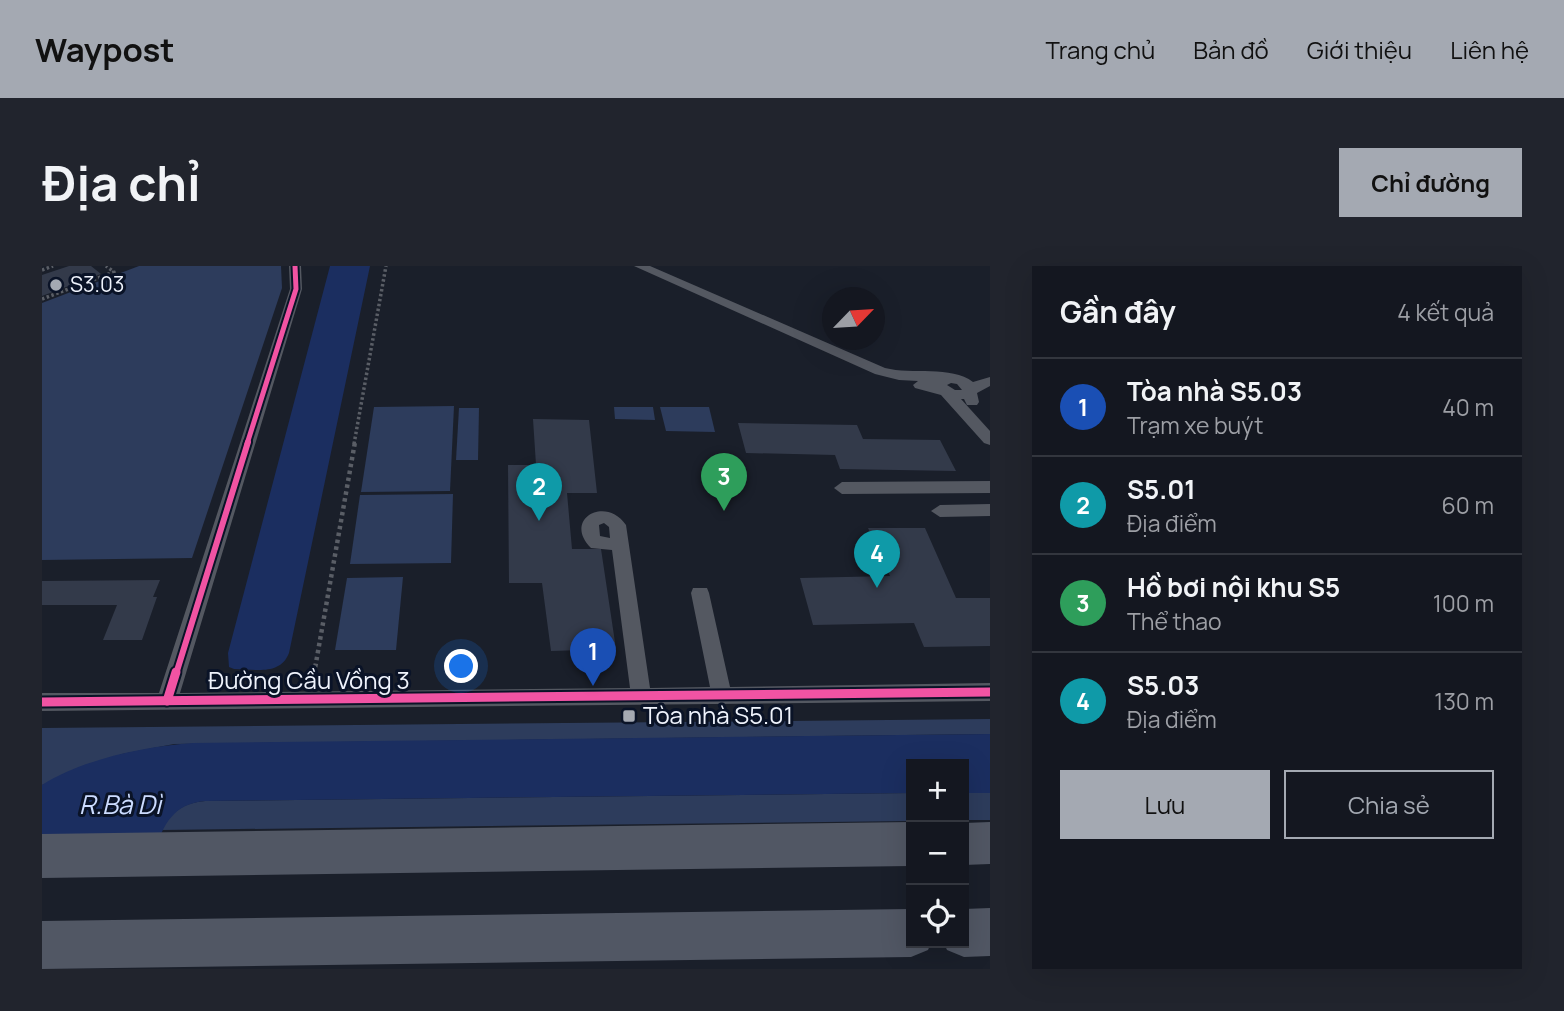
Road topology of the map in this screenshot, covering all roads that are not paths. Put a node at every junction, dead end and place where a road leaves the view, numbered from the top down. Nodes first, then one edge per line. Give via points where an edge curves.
1 (295, 266) edge
2 (640, 266) edge
3 (990, 380) edge
4 (949, 382) junction
5 (969, 392) junction
6 (990, 438) edge
7 (990, 487) edge
8 (842, 488) dead end
9 (990, 510) edge
10 (940, 511) dead end
11 (619, 544) dead end
12 (700, 593) dead end
13 (990, 692) edge
14 (641, 696) junction
15 (722, 696) junction
16 (167, 701) junction
17 (42, 702) edge
18 (990, 843) edge
19 (906, 844) edge
20 (969, 844) edge
21 (42, 856) edge
22 (990, 932) edge
23 (906, 933) edge
24 (969, 933) edge
25 (42, 946) edge

1 - 16 street, Đường Cầu Vồng 3 via 296,289
2 - 4 street via 901,380
3 - 4 street
3 - 5 street
4 - 5 street via 961,395
4 - 6 street
5 - 6 street
7 - 8 street
9 - 10 street
11 - 14 street
12 - 15 street
13 - 15 street, Đường Cầu Vồng 3
14 - 15 street, Đường Cầu Vồng 3
14 - 16 street, Đường Cầu Vồng 3
16 - 17 street
18 - 20 highway
19 - 21 highway
22 - 24 highway
23 - 25 highway

